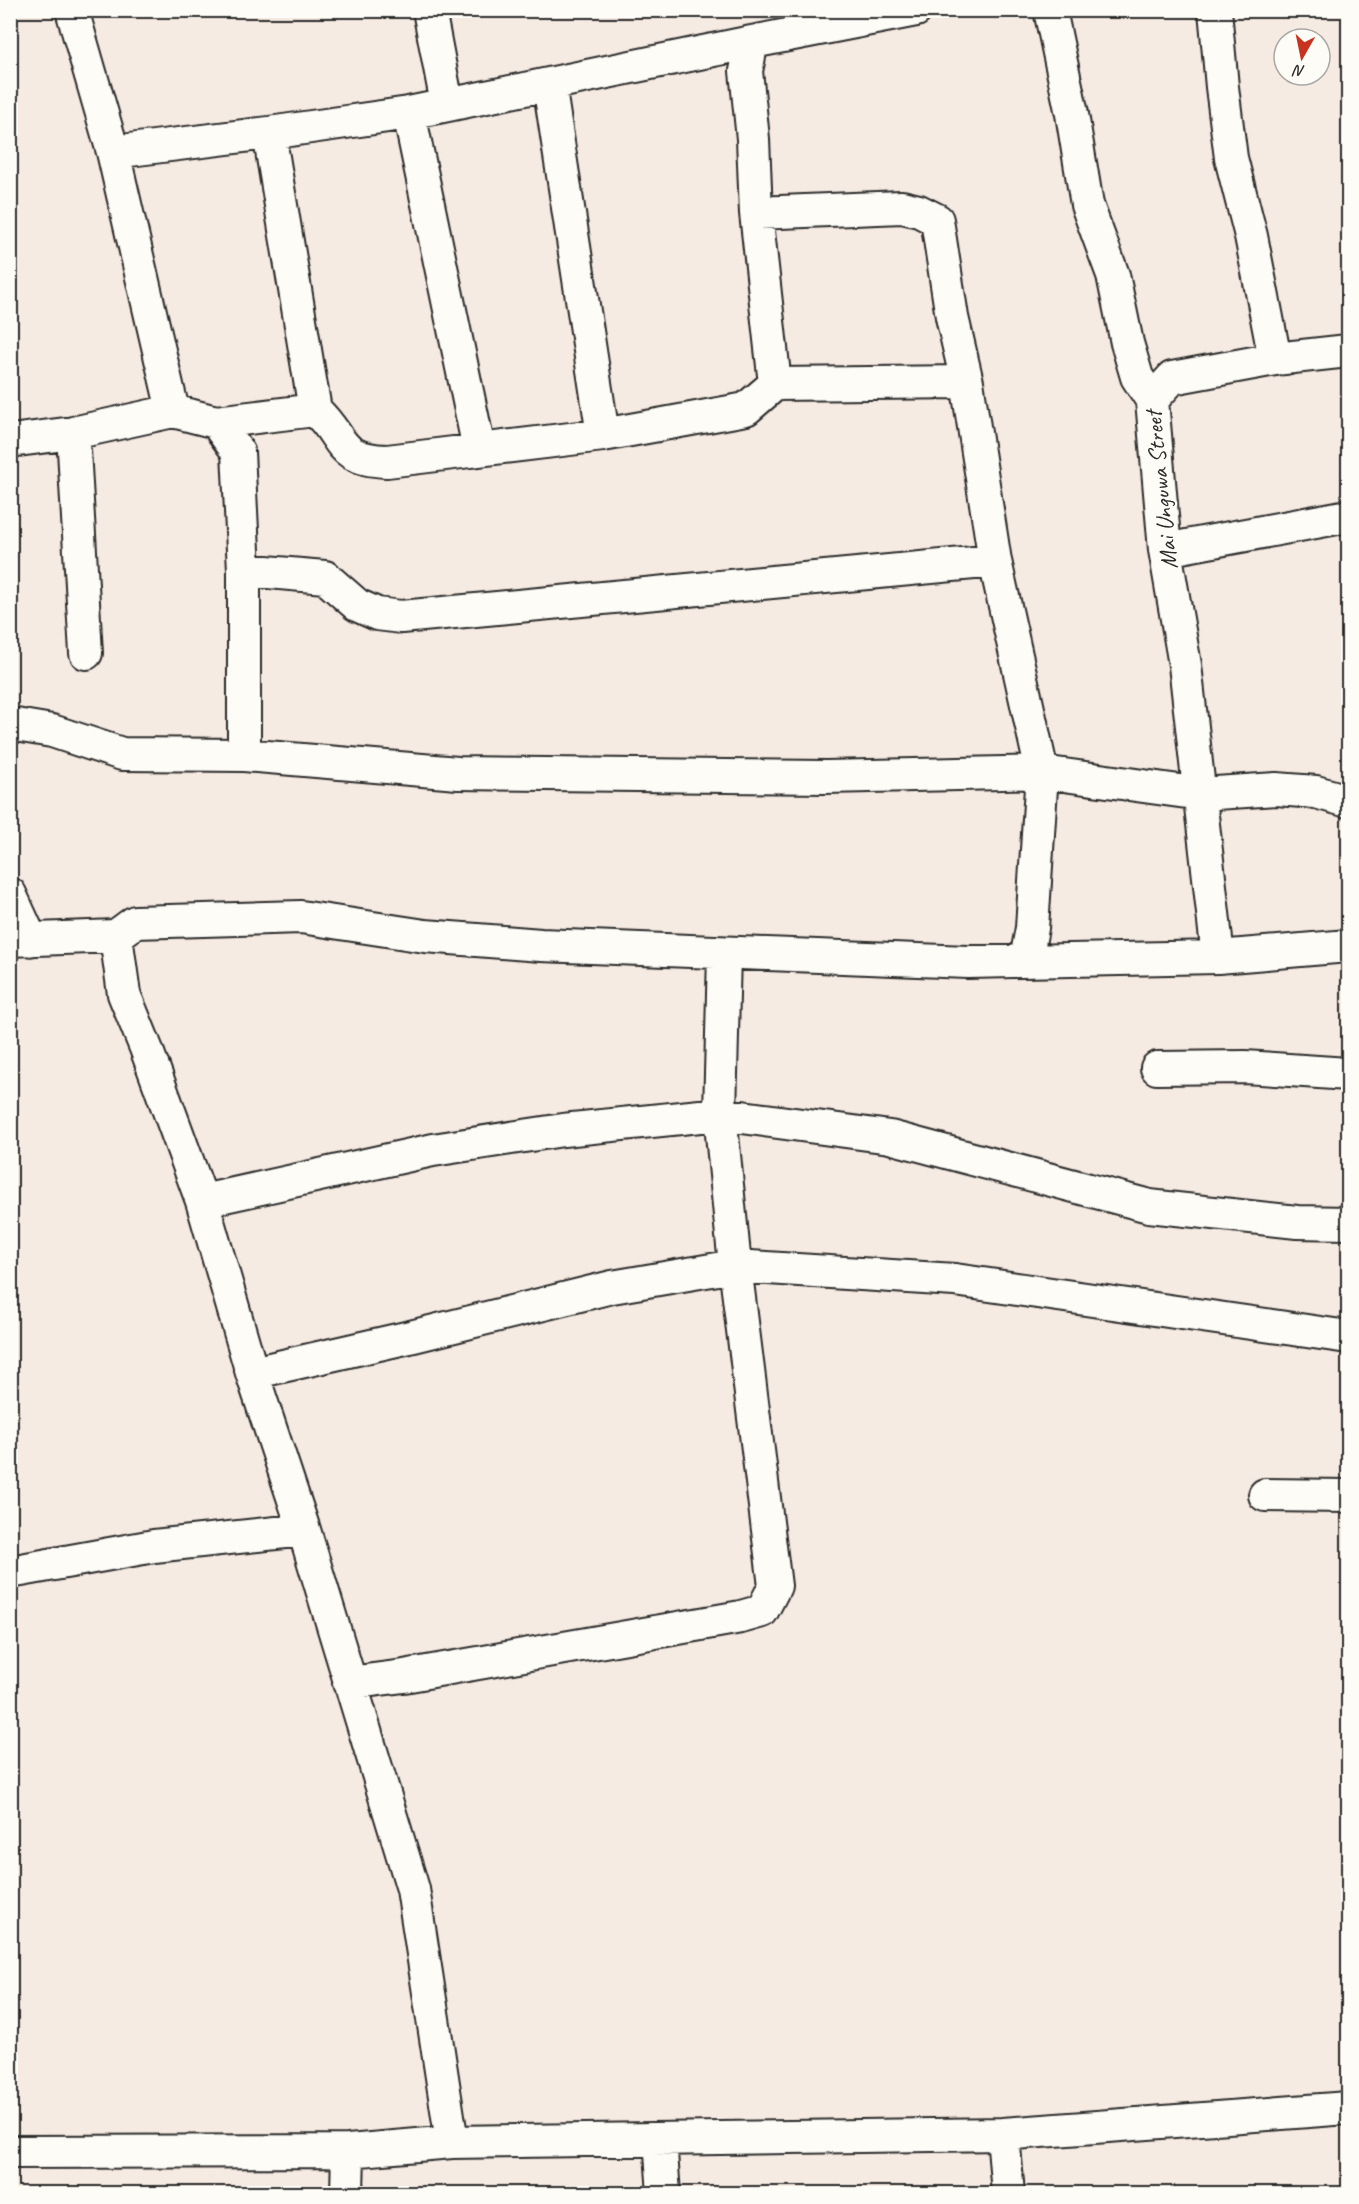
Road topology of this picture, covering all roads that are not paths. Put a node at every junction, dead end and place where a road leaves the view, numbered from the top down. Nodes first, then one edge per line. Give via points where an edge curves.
1 (429, 10) edge
2 (916, 10) edge
3 (1050, 10) edge
4 (1215, 10) edge
5 (77, 12) edge
6 (752, 42) junction
7 (549, 84) junction
8 (447, 104) junction
9 (409, 112) junction
10 (269, 134) junction
11 (113, 152) junction
12 (756, 213) junction
13 (1348, 351) edge
14 (1275, 359) junction
15 (967, 382) junction
16 (774, 384) junction
17 (1152, 400) junction
18 (315, 410) junction
19 (173, 411) junction
20 (216, 422) junction
21 (73, 433) junction
22 (603, 435) junction
23 (10, 441) edge
24 (479, 450) junction
25 (1348, 516) edge
26 (1165, 550) junction
27 (995, 561) junction
28 (244, 570) junction
29 (86, 653) dead end
30 (10, 724) edge
31 (244, 755) junction
32 (1042, 772) junction
33 (1201, 794) junction
34 (1348, 801) edge
35 (10, 894) edge
36 (116, 936) junction
37 (21, 940) edge
38 (1348, 946) edge
39 (724, 954) junction
40 (1218, 957) junction
41 (1026, 960) junction
42 (1157, 1068) dead end
43 (1348, 1074) edge
44 (720, 1114) junction
45 (202, 1202) junction
46 (1348, 1223) edge
47 (735, 1266) junction
48 (1348, 1337) edge
49 (252, 1373) junction
50 (1265, 1495) dead end
51 (1348, 1496) edge
52 (304, 1530) junction
53 (10, 1572) edge
54 (349, 1683) junction
55 (1348, 2108) edge
56 (1003, 2134) junction
57 (660, 2139) junction
58 (452, 2142) junction
59 (348, 2151) junction
60 (10, 2152) edge
61 (347, 2193) edge
62 (664, 2193) edge
63 (1008, 2193) edge

1 - 8 street
2 - 6 street
3 - 17 street via 1087,205 1113,274 1137,377
4 - 14 street via 1232,158
5 - 11 street
6 - 7 street
6 - 12 street via 746,71
7 - 8 street
7 - 22 street
8 - 9 street
9 - 10 street
9 - 24 street
10 - 11 street
10 - 18 street
11 - 19 street
12 - 15 street via 902,207 937,220
12 - 16 street
13 - 14 street, Mai Unguwa Street
14 - 17 street, Mai Unguwa Street via 1172,378
15 - 16 street
15 - 27 street
16 - 22 street via 746,409
17 - 26 street, Mai Unguwa Street
18 - 20 street
18 - 24 street via 343,448 367,460
19 - 20 street
19 - 21 street
20 - 28 street via 238,452
21 - 23 street
21 - 29 street
22 - 24 street
25 - 26 street
26 - 33 street, Mai Unguwa Street via 1185,664
27 - 28 street via 401,616 377,614 357,605 325,577
27 - 32 street
28 - 31 street
30 - 31 street via 52,731 122,754
31 - 32 street via 458,773 826,777
32 - 33 street
32 - 41 street via 1032,928
33 - 34 street via 1276,789 1316,792
33 - 40 street, Mai Unguwa Street
35 - 37 street
36 - 37 street
36 - 39 street via 135,922 301,917 425,936
36 - 45 street via 124,994
38 - 40 street
39 - 41 street via 968,962
39 - 44 street
40 - 41 street
42 - 43 street via 1245,1067
44 - 45 street via 563,1130 433,1150
44 - 46 street via 890,1137 1149,1206 1297,1222
44 - 47 street
45 - 49 street
47 - 48 street via 955,1280
47 - 49 street via 612,1287
47 - 54 street via 775,1586 762,1611
49 - 52 street
50 - 51 street
52 - 53 street via 154,1546
52 - 54 street
54 - 58 street via 413,1889
55 - 56 street
56 - 57 street
56 - 63 street
57 - 58 street
57 - 62 street
58 - 59 street
59 - 60 street
59 - 61 street

